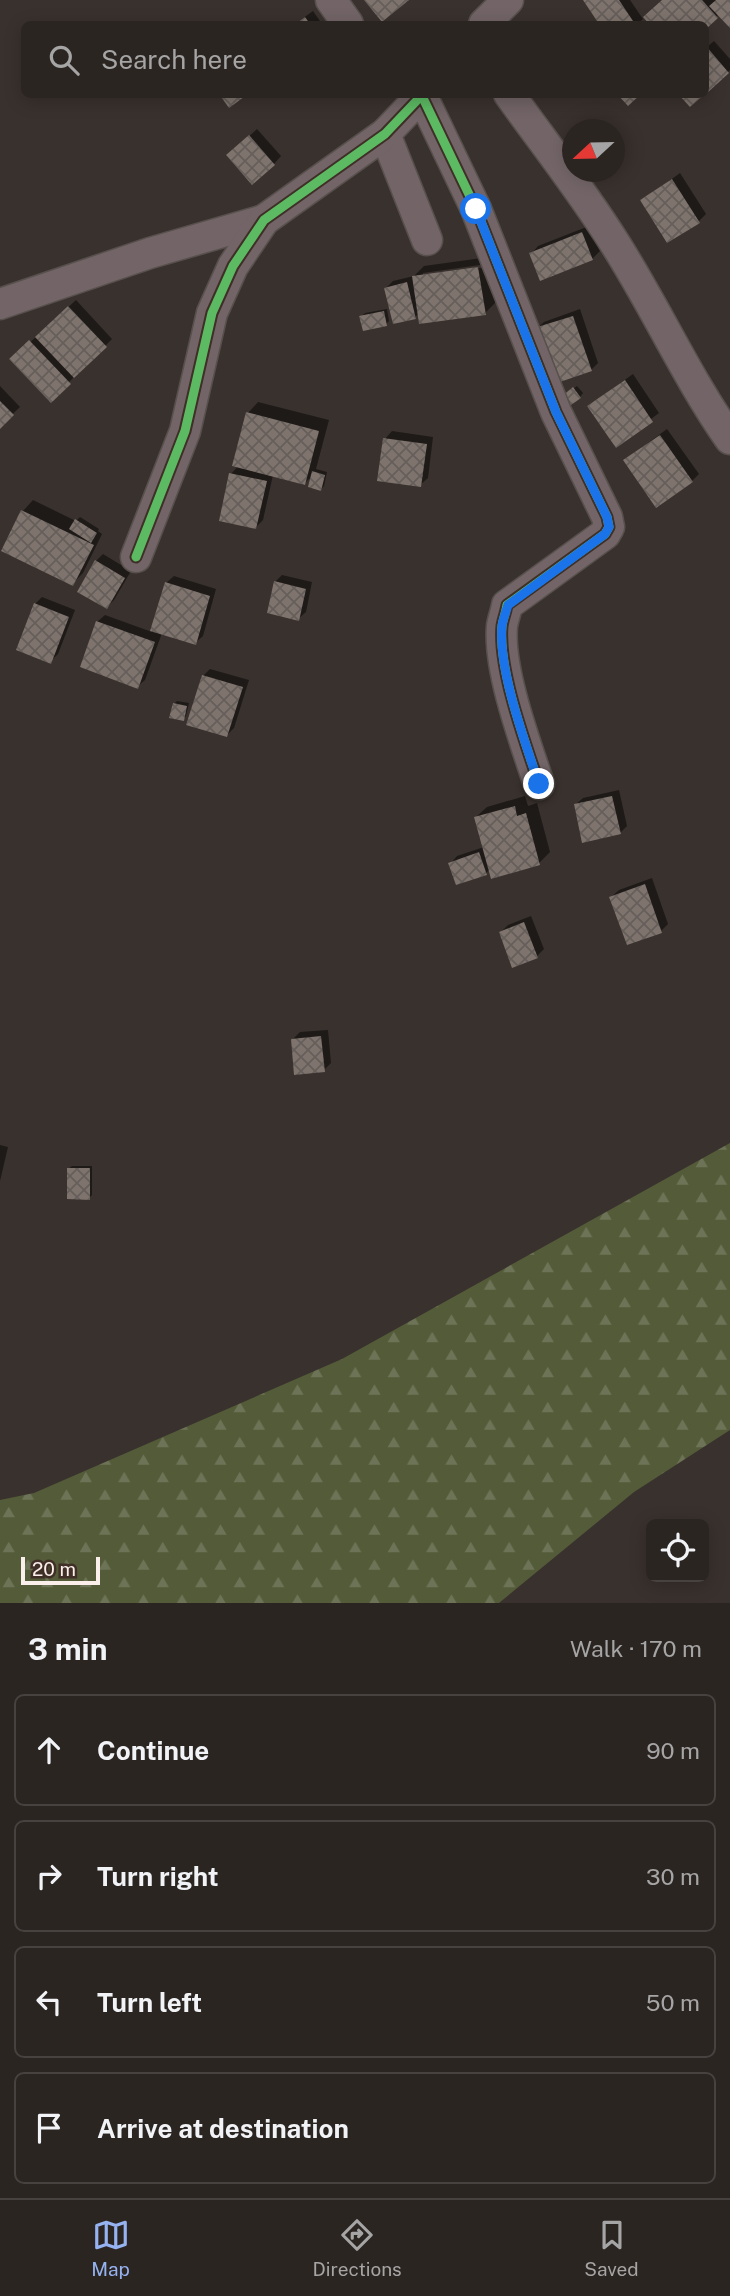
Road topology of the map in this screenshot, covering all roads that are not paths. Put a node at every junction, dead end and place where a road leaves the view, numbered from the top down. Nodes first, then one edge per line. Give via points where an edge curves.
1 (331, 0) edge
2 (508, 0) edge
3 (346, 21) edge
4 (487, 21) edge
5 (512, 98) edge
6 (406, 107) edge
7 (264, 219) junction
8 (427, 240) dead end
9 (0, 304) edge
10 (730, 439) edge
11 (136, 558) dead end
12 (539, 784) dead end

1 - 3 street
2 - 4 street
5 - 10 street via 613,240
6 - 7 street
6 - 8 street
6 - 12 street via 476,209 556,412 609,527 508,605 502,626 504,659 519,725
7 - 9 street
7 - 11 street via 233,266 212,313 185,430

